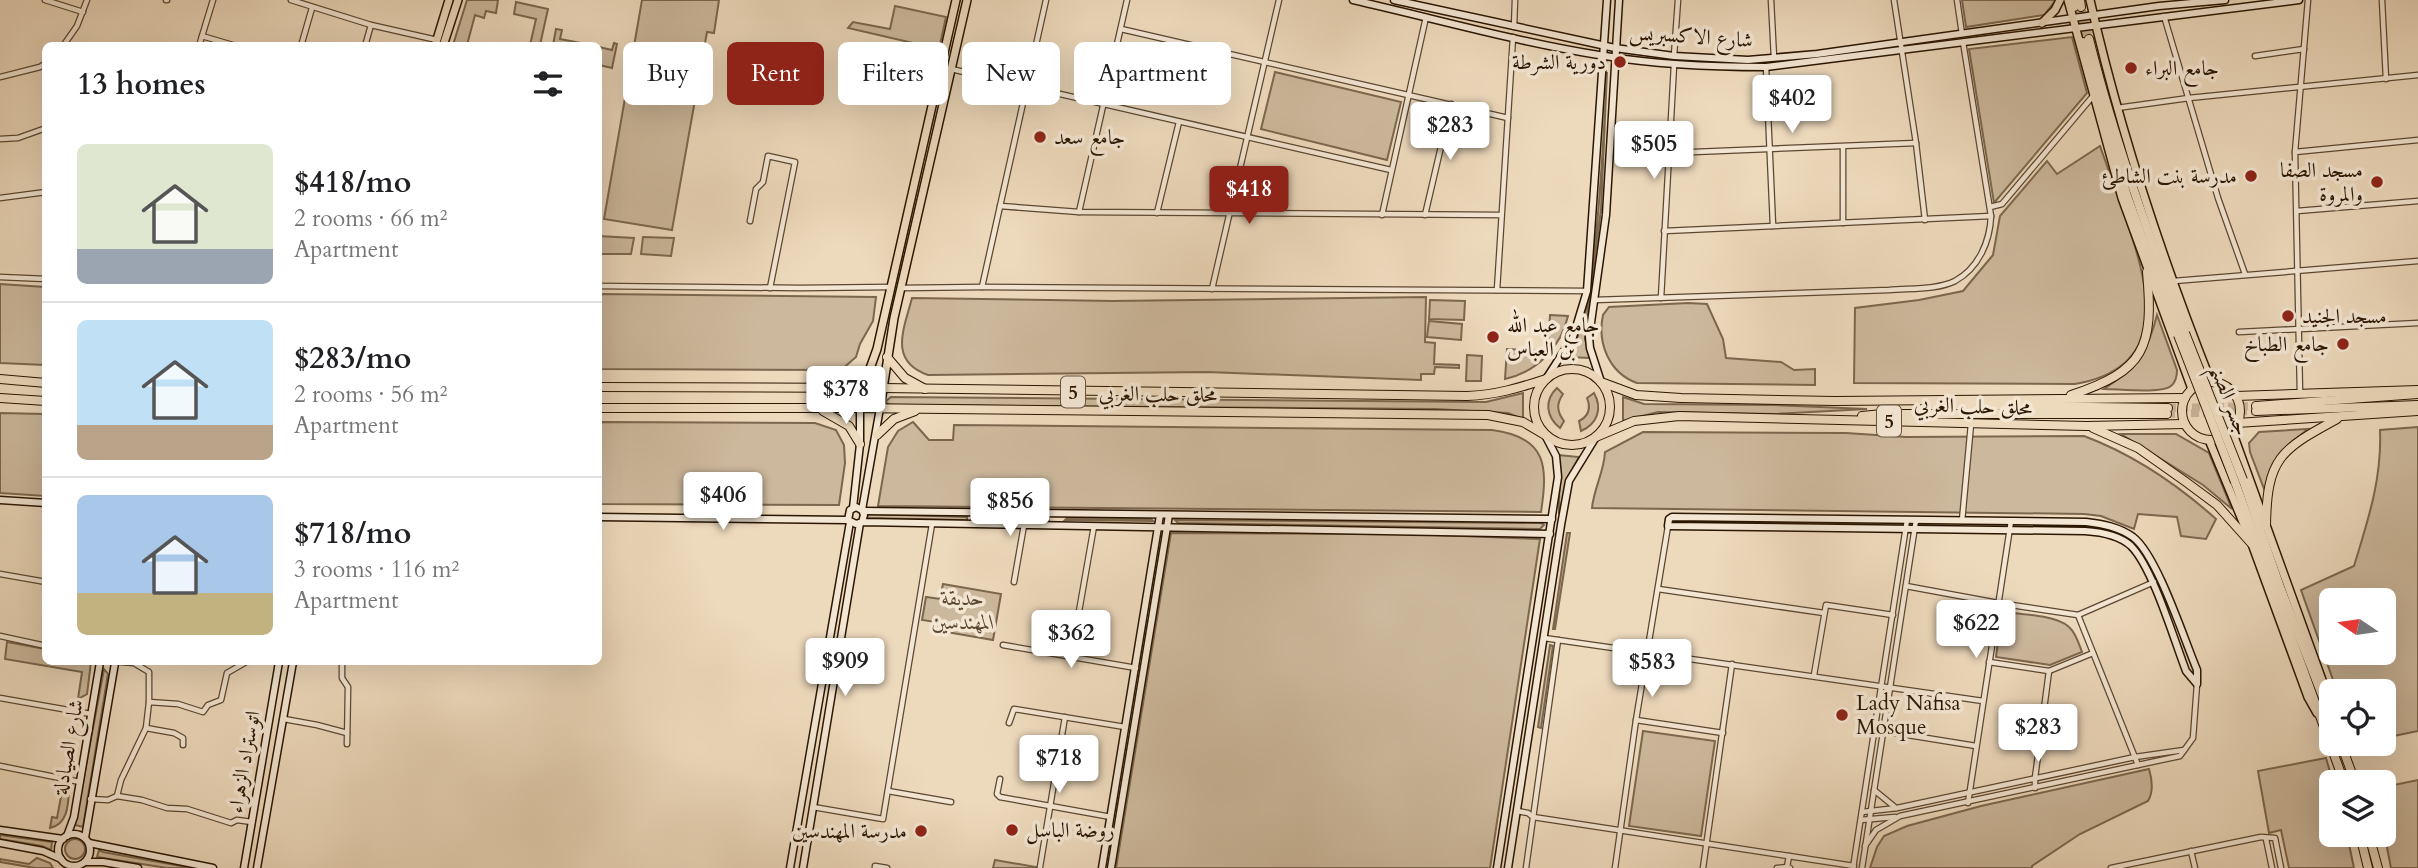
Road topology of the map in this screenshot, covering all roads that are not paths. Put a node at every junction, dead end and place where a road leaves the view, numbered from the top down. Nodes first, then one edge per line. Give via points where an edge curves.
1 (45, 0) edge
2 (87, 0) edge
3 (213, 0) edge
4 (291, 0) edge
5 (449, 0) edge
6 (458, 0) edge
7 (956, 0) edge
8 (967, 0) edge
9 (1046, 0) edge
10 (1127, 0) edge
11 (1279, 0) edge
12 (1353, 0) edge
13 (1394, 0) edge
14 (1515, 0) edge
15 (1607, 0) edge
16 (1619, 0) edge
17 (1678, 0) edge
18 (1771, 0) edge
19 (1894, 0) edge
20 (1957, 0) edge
21 (2060, 0) edge
22 (2090, 0) edge
23 (2225, 0) edge
24 (2299, 0) edge
25 (2308, 0) edge
26 (2382, 0) edge
27 (2075, 3) edge
28 (2158, 3) edge
29 (1429, 4) edge
30 (312, 8) junction
31 (83, 12) junction
32 (1426, 16) junction
33 (2094, 16) junction
34 (2164, 16) junction
35 (2072, 19) junction
36 (2042, 23) junction
37 (371, 25) junction
38 (1514, 27) junction
39 (2096, 27) junction
40 (1121, 29) junction
41 (2075, 29) junction
42 (1962, 34) junction
43 (202, 36) junction
44 (1514, 37) junction
45 (2086, 41) tunnel mouth
46 (66, 42) edge
47 (200, 42) edge
48 (222, 42) edge
49 (302, 42) edge
50 (366, 42) edge
51 (432, 42) edge
52 (439, 42) edge
53 (440, 42) edge
54 (1037, 42) edge
55 (1118, 42) edge
56 (1963, 43) junction
57 (1901, 45) junction
58 (1605, 46) junction
59 (1615, 48) junction
60 (2304, 49) junction
61 (1604, 56) junction
62 (1674, 56) junction
63 (2255, 56) dead end
64 (1615, 57) junction
65 (1774, 58) junction
66 (1265, 62) junction
67 (1674, 65) junction
68 (40, 67) joint
69 (1766, 67) junction
70 (951, 69) junction
71 (42, 70) edge
72 (962, 71) edge
73 (2418, 75) edge
74 (0, 77) edge
75 (2386, 79) junction
76 (2301, 86) junction
77 (1408, 94) junction
78 (2093, 96) junction
79 (2189, 98) junction
80 (1451, 104) junction
81 (1023, 105) edge
82 (1104, 105) edge
83 (1108, 105) edge
84 (2116, 108) junction
85 (1508, 118) junction
86 (1179, 121) junction
87 (42, 129) edge
88 (1248, 137) junction
89 (0, 139) edge
90 (2418, 140) edge
91 (1916, 143) junction
92 (1843, 147) junction
93 (1770, 149) junction
94 (2295, 152) junction
95 (1669, 153) junction
96 (1391, 170) junction
97 (42, 193) edge
98 (2131, 195) junction
99 (0, 198) edge
100 (2418, 201) edge
101 (1000, 206) junction
102 (1990, 207) junction
103 (2297, 211) junction
104 (1079, 212) junction
105 (1157, 213) junction
106 (1230, 213) junction
107 (1382, 215) junction
108 (1425, 215) junction
109 (1500, 215) junction
110 (1991, 216) junction
111 (1925, 220) junction
112 (750, 221) dead end
113 (1843, 223) junction
114 (1773, 226) junction
115 (1664, 231) junction
116 (2418, 261) edge
117 (2298, 270) junction
118 (2147, 272) junction
119 (2245, 274) junction
120 (0, 276) edge
121 (42, 279) edge
122 (2173, 281) junction
123 (602, 286) edge
124 (891, 287) junction
125 (982, 287) junction
126 (770, 288) junction
127 (902, 288) junction
128 (1212, 289) junction
129 (1497, 290) junction
130 (1587, 291) junction
131 (1661, 298) junction
132 (1595, 300) junction
133 (2418, 323) edge
134 (2299, 328) junction
135 (2239, 331) dead end
136 (887, 357) junction
137 (0, 379) edge
138 (1546, 379) junction
139 (1601, 382) junction
140 (2211, 382) junction
141 (42, 383) edge
142 (602, 387) edge
143 (863, 388) junction
144 (881, 388) junction
145 (2192, 389) junction
146 (927, 390) junction
147 (2418, 392) edge
148 (2300, 394) junction
149 (2236, 396) junction
150 (0, 398) edge
151 (2061, 398) junction
152 (2185, 398) junction
153 (42, 401) edge
154 (1835, 401) junction
155 (2418, 405) edge
156 (602, 408) edge
157 (860, 408) junction
158 (880, 408) junction
159 (820, 409) junction
160 (920, 409) junction
161 (2418, 411) edge
162 (2341, 416) junction
163 (1835, 419) junction
164 (1971, 424) junction
165 (2185, 424) junction
166 (2087, 426) junction
167 (2235, 427) junction
168 (877, 435) junction
169 (1545, 435) junction
170 (1596, 437) junction
171 (2209, 440) junction
172 (860, 444) junction
173 (2239, 481) junction
174 (0, 500) edge
175 (42, 503) edge
176 (853, 508) junction
177 (863, 510) junction
178 (982, 513) junction
179 (1060, 514) junction
180 (1160, 515) junction
181 (1169, 515) junction
182 (602, 517) edge
183 (1552, 519) junction
184 (1907, 520) junction
185 (1916, 520) junction
186 (849, 521) junction
187 (1962, 521) junction
188 (2011, 521) junction
189 (861, 522) junction
190 (932, 523) junction
191 (981, 524) junction
192 (1024, 524) junction
193 (1059, 525) junction
194 (1094, 526) junction
195 (1668, 526) junction
196 (2266, 526) junction
197 (1158, 527) junction
198 (1167, 527) junction
199 (1906, 529) junction
200 (1915, 529) junction
201 (2010, 530) junction
202 (1550, 534) junction
203 (2252, 544) junction
204 (0, 574) edge
205 (2160, 580) junction
206 (42, 581) edge
207 (1014, 582) dead end
208 (2152, 583) junction
209 (1906, 586) junction
210 (1658, 589) junction
211 (837, 595) junction
212 (849, 597) junction
213 (1998, 604) junction
214 (1824, 613) junction
215 (1893, 615) junction
216 (2078, 615) junction
217 (0, 636) edge
218 (1544, 638) junction
219 (1558, 640) junction
220 (42, 645) edge
221 (1003, 645) dead end
222 (1647, 652) junction
223 (2093, 653) junction
224 (1072, 657) junction
225 (1989, 662) junction
226 (1732, 664) junction
227 (99, 665) edge
228 (116, 665) edge
229 (137, 665) edge
230 (241, 665) edge
231 (278, 665) edge
232 (293, 665) edge
233 (342, 665) edge
234 (1135, 668) junction
235 (1143, 669) junction
236 (2049, 671) junction
237 (1814, 675) junction
238 (2322, 679) edge
239 (2197, 684) junction
240 (1882, 686) junction
241 (1891, 687) junction
242 (2319, 687) edge
243 (819, 697) junction
244 (0, 698) edge
245 (831, 699) junction
246 (1983, 701) junction
247 (149, 702) junction
248 (91, 714) junction
249 (2319, 715) joint
250 (1065, 717) junction
251 (284, 719) junction
252 (1636, 720) junction
253 (1009, 723) dead end
254 (1125, 727) junction
255 (146, 728) junction
256 (1134, 729) junction
257 (1883, 731) junction
258 (346, 733) junction
259 (1723, 733) junction
260 (347, 744) dead end
261 (183, 746) dead end
262 (1976, 746) junction
263 (2184, 750) junction
264 (2134, 757) junction
265 (2138, 765) junction
266 (0, 766) edge
267 (2035, 778) junction
268 (1000, 779) dead end
269 (80, 782) junction
270 (2035, 788) junction
271 (1874, 790) junction
272 (888, 791) junction
273 (1969, 792) junction
274 (117, 796) junction
275 (90, 799) junction
276 (951, 802) dead end
277 (1968, 803) junction
278 (1050, 806) junction
279 (813, 807) junction
280 (1897, 808) junction
281 (1517, 811) junction
282 (1862, 812) junction
283 (1871, 813) junction
284 (1900, 816) junction
285 (1111, 817) junction
286 (1533, 817) junction
287 (1119, 818) junction
288 (1861, 820) junction
289 (1871, 820) junction
290 (252, 822) junction
291 (0, 830) edge
292 (1620, 830) junction
293 (65, 837) junction
294 (2266, 839) junction
295 (87, 841) junction
296 (0, 843) edge
297 (1707, 844) junction
298 (1865, 846) junction
299 (2363, 847) edge
300 (2373, 847) edge
301 (2191, 851) junction
302 (1789, 856) junction
303 (62, 863) edge
304 (82, 865) edge
305 (1040, 867) edge
306 (1788, 867) edge
307 (1853, 867) edge
308 (138, 868) edge
309 (213, 868) edge
310 (244, 868) edge
311 (257, 868) edge
312 (790, 868) edge
313 (803, 868) edge
314 (875, 868) edge
315 (887, 868) edge
316 (1102, 868) edge
317 (1111, 868) edge
318 (1497, 868) edge
319 (1508, 868) edge
320 (1526, 868) edge
321 (1615, 868) edge
322 (1703, 868) edge
323 (1777, 868) edge
324 (1862, 868) edge
325 (2111, 868) edge
326 (2195, 868) edge
327 (2272, 868) edge
328 (2281, 868) edge
329 (2368, 868) edge
330 (2378, 868) edge

1 - 31 street
2 - 31 street
3 - 43 street
4 - 30 street
5 - 52 main road
6 - 53 main road
7 - 124 main road
8 - 70 main road
9 - 54 street
10 - 40 street
11 - 66 street
12 - 32 street
13 - 29 street, شارع الاكسبريس
14 - 38 street
15 - 58 street
16 - 59 street
17 - 62 street
18 - 65 street
19 - 57 street
20 - 42 street
21 - 36 main road
22 - 33 main road
23 - 28 street, شارع الاكسبريس
24 - 34 street
25 - 60 street
26 - 75 street
27 - 35 main road
28 - 33 street, شارع الاكسبريس
29 - 38 street, شارع الاكسبريس
30 - 37 street
30 - 49 street
31 - 46 street
32 - 44 street
32 - 77 street
33 - 35 street, شارع الاكسبريس
33 - 39 main road
34 - 39 street
34 - 79 street
35 - 36 street, شارع الاكسبريس
35 - 41 main road
36 - 42 street, شارع الاكسبريس
37 - 50 street
37 - 51 street
38 - 58 street, شارع الاكسبريس
39 - 41 street
39 - 84 main road
40 - 55 street
40 - 66 street
41 - 56 street
41 - 78 main road
42 - 57 street, شارع الاكسبريس
43 - 47 street
43 - 48 street
44 - 61 street
44 - 85 street
45 - 98 highway, جسر الصنم
56 - 57 street
56 - 102 street
57 - 65 street, شارع الاكسبريس
57 - 69 street
57 - 91 street
58 - 59 street, شارع الاكسبريس
58 - 61 street
59 - 62 street, شارع الاكسبريس
59 - 64 street
60 - 63 street
60 - 76 street
61 - 64 street
61 - 130 street
62 - 65 street, شارع الاكسبريس
64 - 67 street
64 - 132 street via 1606,215
66 - 77 street
66 - 88 street
67 - 69 street
67 - 95 street
68 - 71 street
68 - 74 street
69 - 93 street
70 - 72 street
70 - 127 main road
73 - 75 street
75 - 76 street
76 - 79 street
76 - 94 street
77 - 80 street
77 - 96 street
78 - 98 main road
78 - 102 street via 2002,204
79 - 84 street
79 - 119 street
80 - 85 street
80 - 108 street
81 - 101 street
82 - 104 street
83 - 86 street
84 - 98 main road
85 - 109 street
86 - 88 street
86 - 105 street
87 - 89 street
88 - 96 street
88 - 106 street
90 - 94 street
91 - 92 street
91 - 111 street
92 - 93 street
92 - 113 street
93 - 95 street
93 - 114 street
94 - 103 street
95 - 115 street
96 - 107 street
97 - 99 street
98 - 118 main road
98 - 122 main road
98 - 173 highway, جسر الصنم, bridge
100 - 103 street
101 - 104 street
101 - 125 street
102 - 110 street
103 - 117 street
104 - 105 street
105 - 106 street
106 - 107 street
106 - 128 street
107 - 108 street
108 - 109 street
109 - 129 street
110 - 111 street
110 - 131 street via 1983,252 1954,281 1935,286
111 - 113 street
112 - 126 street via 768,156 795,162
113 - 114 street
114 - 115 street
115 - 131 street
116 - 117 street
117 - 119 street
117 - 134 street
118 - 145 main road
118 - 151 highway via 2150,320 2137,355 2111,380
119 - 122 street
120 - 121 street
122 - 140 main road
123 - 126 street
124 - 126 street
124 - 143 main road
125 - 127 street
125 - 128 street
127 - 136 main road
128 - 129 street
129 - 130 street
130 - 138 street via 1573,337
131 - 132 street
132 - 139 street via 1589,337
133 - 134 street
134 - 135 street
134 - 148 street
136 - 144 main road
136 - 146 highway via 905,378
137 - 141 highway
138 - 139 highway via 1574,369
138 - 146 highway, محلق حلب الغربي / 5 via 1510,391 1467,396
138 - 169 highway via 1534,404 1535,418
139 - 154 highway, محلق حلب الغربي / 5 via 1636,395
139 - 170 highway via 1610,411
140 - 145 highway
140 - 149 highway via 2224,385
142 - 143 highway, محلق حلب الغربي / 5
143 - 144 highway, محلق حلب الغربي / 5
143 - 157 main road
144 - 146 highway, محلق حلب الغربي / 5
144 - 158 main road
145 - 152 highway
147 - 148 highway
147 - 155 highway via 2256,408
148 - 149 highway
149 - 167 highway via 2240,407
150 - 153 highway
151 - 152 highway, محلق حلب الغربي / 5
151 - 154 highway, محلق حلب الغربي / 5
152 - 165 highway
154 - 163 highway via 2167,411 1882,414
156 - 159 highway, محلق حلب الغربي / 5
157 - 158 highway, محلق حلب الغربي / 5
157 - 159 highway, محلق حلب الغربي / 5
157 - 172 street
158 - 160 highway, محلق حلب الغربي / 5
158 - 168 street
159 - 172 highway via 844,422
160 - 168 highway via 894,419
160 - 169 highway, محلق حلب الغربي / 5 via 1488,415 1523,422
161 - 162 highway
162 - 167 highway
162 - 196 highway via 2303,437 2281,456 2269,482
163 - 164 highway, محلق حلب الغربي / 5
163 - 170 highway, محلق حلب الغربي / 5 via 1679,416 1634,421
164 - 166 highway, محلق حلب الغربي / 5
164 - 187 street
165 - 166 highway, محلق حلب الغربي / 5
165 - 171 highway via 2195,435
166 - 203 highway via 2154,459 2217,505
167 - 171 highway
167 - 196 main road
168 - 177 street
169 - 170 highway via 1570,446
169 - 183 street via 1556,456 1558,477
170 - 218 street via 1569,481
171 - 203 main road
172 - 176 street
173 - 242 highway
173 - 249 highway
174 - 175 street
176 - 177 street
176 - 186 street via 848,512
177 - 178 street
177 - 189 street
178 - 179 street
178 - 191 street
179 - 180 street
179 - 193 street
180 - 181 street
180 - 197 street
181 - 183 street
181 - 198 street
182 - 186 street
183 - 202 street
184 - 185 street
184 - 195 street via 1672,517
184 - 199 street
185 - 187 street
185 - 200 street
186 - 189 street
186 - 211 street
187 - 188 street
188 - 201 street
188 - 205 street via 2086,522 2119,529 2152,558
189 - 190 street
189 - 212 street
190 - 191 street
190 - 272 street
191 - 192 street
192 - 193 street
192 - 207 street
193 - 194 street
194 - 197 street
194 - 224 street
195 - 199 street
195 - 210 street
196 - 238 main road
197 - 198 street
197 - 234 street
198 - 202 street
198 - 235 street
199 - 200 street
199 - 215 street
200 - 201 street
200 - 209 street
201 - 208 street via 2100,532 2116,537 2144,562
201 - 213 street
202 - 318 street
203 - 249 main road via 2308,697
204 - 206 street
205 - 208 street
205 - 239 street via 2197,670
208 - 216 street
208 - 239 street via 2186,671
209 - 213 street
209 - 241 street
210 - 214 street
210 - 222 street
211 - 212 street
211 - 243 street
212 - 245 street
213 - 216 street
213 - 225 street
214 - 215 street via 1826,606
214 - 237 street
215 - 240 street
216 - 223 street
217 - 220 street
218 - 219 street
218 - 281 street
219 - 222 street
219 - 286 street
221 - 224 street
222 - 226 street
222 - 252 street
223 - 236 street
223 - 264 street
224 - 234 street
225 - 236 street
225 - 246 street
226 - 237 street
226 - 259 street
227 - 248 street, شارع الصيادلة
228 - 275 street, شارع الصيادلة
229 - 247 street via 149,672
230 - 247 street via 227,673 221,700 203,712
231 - 290 street, اتوستراد الزهراء
232 - 251 street, اتوستراد الزهراء
233 - 258 street via 348,687
234 - 235 street
234 - 254 street
235 - 256 street
236 - 267 street
237 - 240 street
239 - 263 street via 2193,738
240 - 241 street
240 - 282 street
241 - 246 street
241 - 257 street
243 - 245 street
243 - 312 street
244 - 248 street
245 - 279 street
246 - 262 street
247 - 255 street
248 - 269 street, شارع الصيادلة
250 - 253 street via 1014,709
250 - 254 street
250 - 278 street
251 - 258 street, اتوستراد الزهراء
251 - 311 street, اتوستراد الزهراء
252 - 259 street
252 - 292 street
254 - 256 street
254 - 285 street
255 - 261 street via 174,733 183,738
255 - 274 street
256 - 287 street
257 - 262 street
257 - 271 street
258 - 260 street
259 - 297 street
262 - 273 street
263 - 264 street
263 - 265 street via 2180,756
264 - 265 street
264 - 267 street
265 - 270 street
266 - 269 street
267 - 270 street
267 - 273 street
268 - 278 street via 1000,797
269 - 293 street, شارع الصيادلة
270 - 277 street
271 - 280 street
271 - 283 street
272 - 276 street
272 - 279 street via 883,818
273 - 277 street
273 - 280 street
274 - 275 street
274 - 290 street via 231,823
275 - 295 street, شارع الصيادلة
277 - 284 street
278 - 285 street
278 - 305 street
279 - 313 street
280 - 283 street
281 - 286 street
281 - 319 street
282 - 283 street
282 - 288 street
283 - 289 street
284 - 289 street
284 - 298 street via 1875,830
285 - 287 street
285 - 316 street
286 - 292 street
286 - 320 street
287 - 317 street
288 - 289 street
288 - 307 street
289 - 298 street
290 - 310 street, اتوستراد الزهراء
291 - 293 street
292 - 297 street
292 - 321 street
293 - 295 street via 79,835
293 - 303 street via 58,848
294 - 301 street
294 - 327 street
294 - 328 street via 2275,838
295 - 304 street via 90,853
295 - 309 street
296 - 303 street via 43,850
297 - 302 street
297 - 322 street
298 - 324 street
299 - 329 highway
300 - 330 highway
301 - 325 street
301 - 326 street
302 - 306 street
302 - 307 street
303 - 304 street
304 - 308 street via 103,862
306 - 323 street
314 - 315 street

